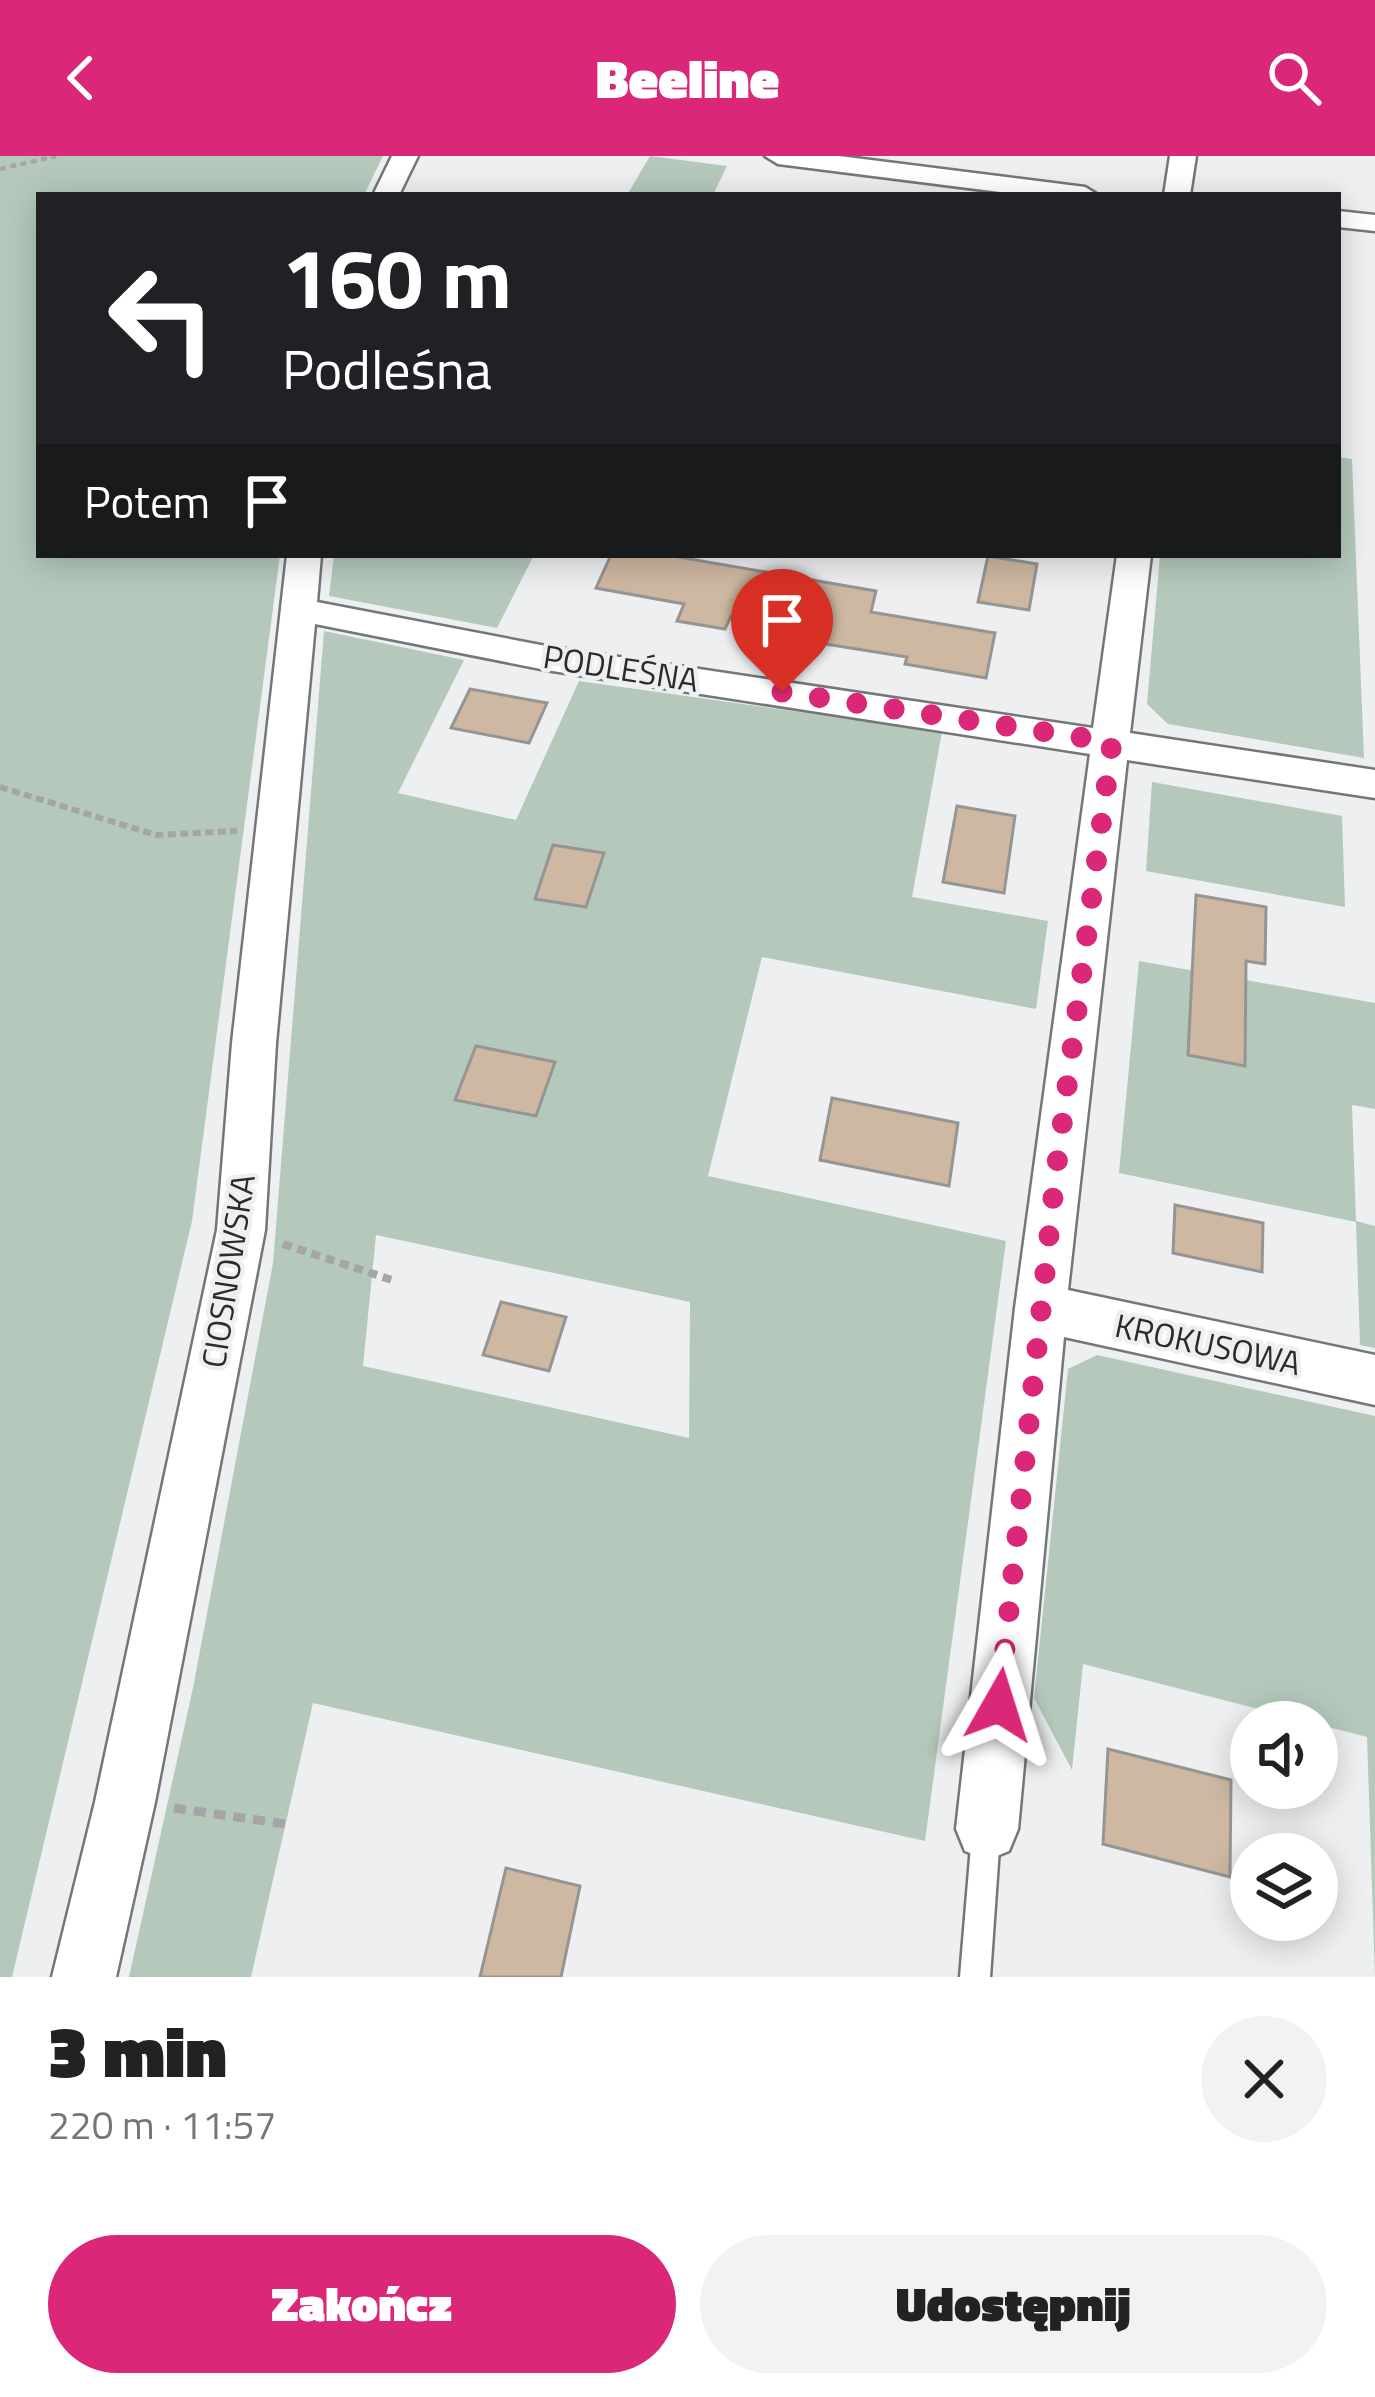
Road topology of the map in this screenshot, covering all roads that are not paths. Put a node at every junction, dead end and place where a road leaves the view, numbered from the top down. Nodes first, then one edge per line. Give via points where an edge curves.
1 (405, 156) edge
2 (778, 156) edge
3 (1183, 156) edge
4 (387, 192) edge
5 (1061, 192) edge
6 (1177, 192) edge
7 (1341, 219) edge
8 (1375, 223) edge
9 (304, 558) edge
10 (1134, 558) edge
11 (295, 609) junction
12 (1112, 742) junction
13 (1375, 784) edge
14 (1040, 1308) junction
15 (1375, 1380) edge
16 (987, 1829) joint
17 (84, 1977) edge
18 (975, 1977) edge

1 - 4 street
2 - 5 street
3 - 6 street
7 - 8 street
9 - 11 street, CIOSNOWSKA
10 - 12 street
11 - 12 street, PODLEŚNA via 546,658
11 - 17 street, CIOSNOWSKA via 241,1230
12 - 13 street, PODLEŚNA
12 - 14 street
14 - 15 street, KROKUSOWA
14 - 16 street
16 - 18 lane

